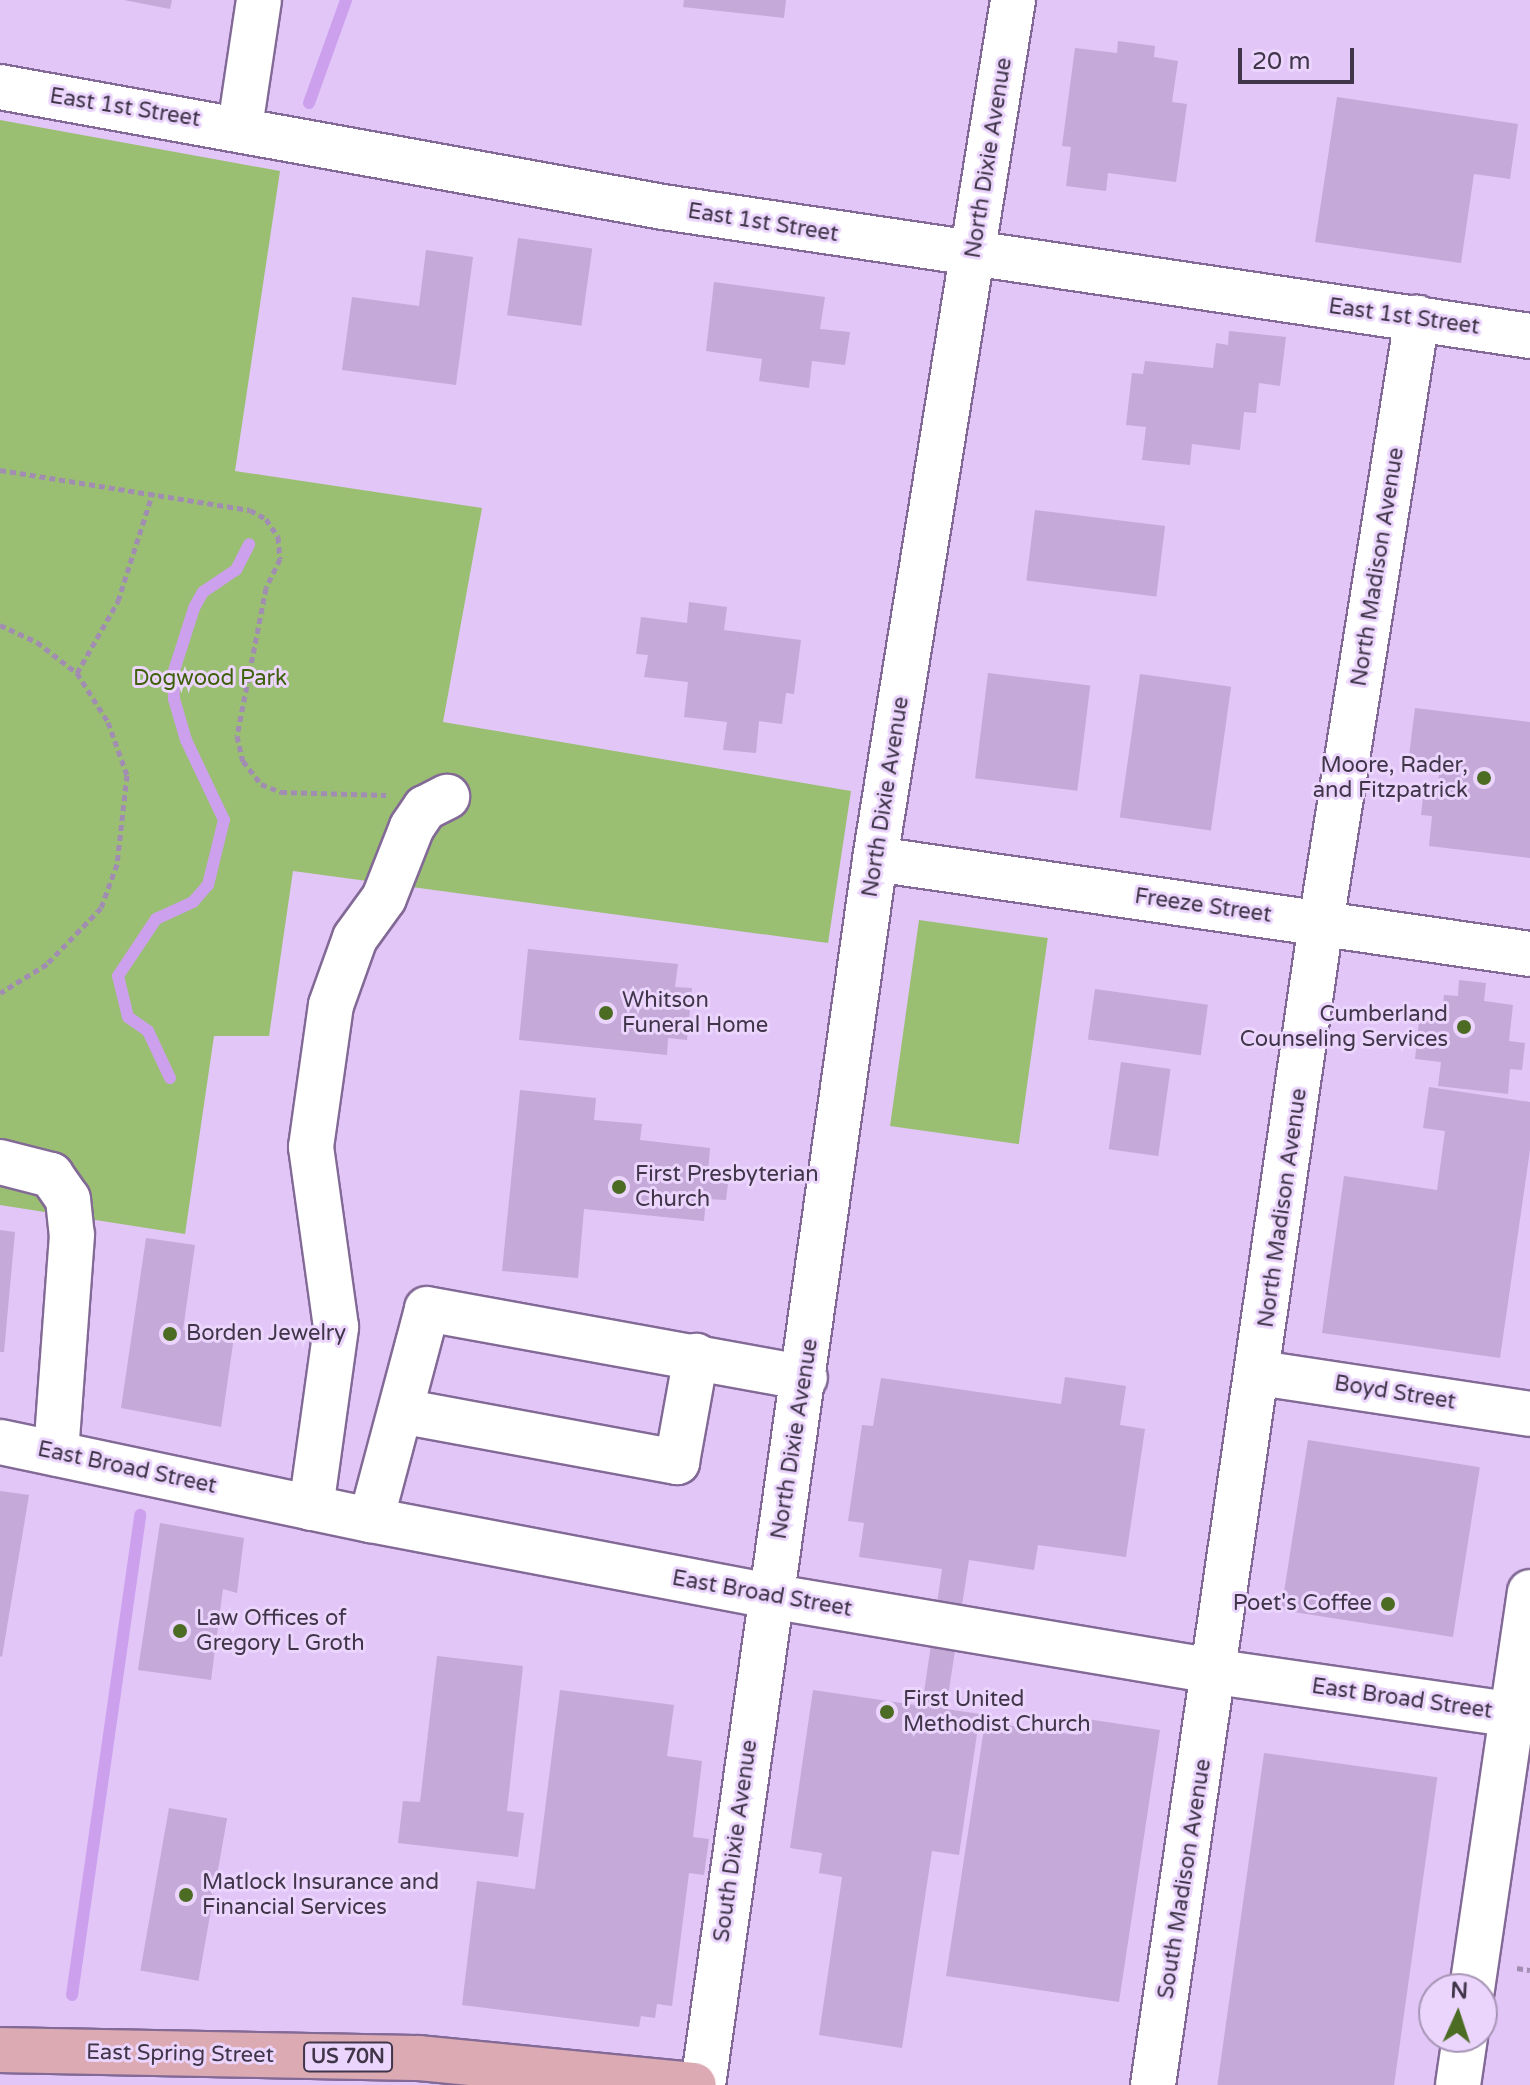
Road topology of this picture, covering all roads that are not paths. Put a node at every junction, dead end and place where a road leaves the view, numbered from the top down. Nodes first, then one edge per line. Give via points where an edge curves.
1 (259, 0) edge
2 (1013, 0) edge
3 (0, 87) edge
4 (240, 127) junction
5 (975, 256) junction
6 (1417, 318) junction
7 (1530, 336) edge
8 (447, 797) road end
9 (875, 859) junction
10 (1321, 923) junction
11 (1530, 954) edge
12 (0, 1162) edge
13 (696, 1356) junction
14 (1260, 1373) junction
15 (805, 1378) junction
16 (401, 1411) junction
17 (1530, 1414) edge
18 (0, 1442) edge
19 (56, 1453) junction
20 (311, 1508) junction
21 (371, 1520) junction
22 (1530, 1592) edge
23 (770, 1596) junction
24 (1217, 1672) junction
25 (1522, 1716) edge
26 (1475, 1973) edge
27 (0, 2050) edge
28 (1463, 2053) edge
29 (694, 2085) edge
30 (703, 2085) edge
31 (1153, 2085) edge
32 (1458, 2085) edge

1 - 4 street
2 - 5 street, North Dixie Avenue
3 - 4 street, East 1st Street
4 - 5 street, East 1st Street via 663,207
5 - 6 street, East 1st Street
5 - 9 street, North Dixie Avenue
6 - 7 street, East 1st Street
6 - 10 street, North Madison Avenue
8 - 20 street via 425,808 412,827 384,898 355,938 331,1005 311,1147 336,1327
9 - 10 street, Freeze Street
9 - 15 street, North Dixie Avenue
10 - 11 street, Freeze Street
10 - 14 street, North Madison Avenue
12 - 19 street via 51,1175 68,1199 72,1235
13 - 15 street
13 - 16 street via 427,1309
13 - 16 street via 677,1462
14 - 17 street, Boyd Street
14 - 24 street, North Madison Avenue
15 - 23 street, North Dixie Avenue
16 - 21 street
18 - 19 street, East Broad Street
19 - 20 street, East Broad Street
20 - 21 street, East Broad Street
21 - 23 street, East Broad Street
22 - 25 street
23 - 24 street, East Broad Street
23 - 30 street, South Dixie Avenue
24 - 25 street, East Broad Street
24 - 31 street, South Madison Avenue
25 - 26 street
27 - 29 main road, East Spring Street / US 70N via 419,2058
28 - 32 street

